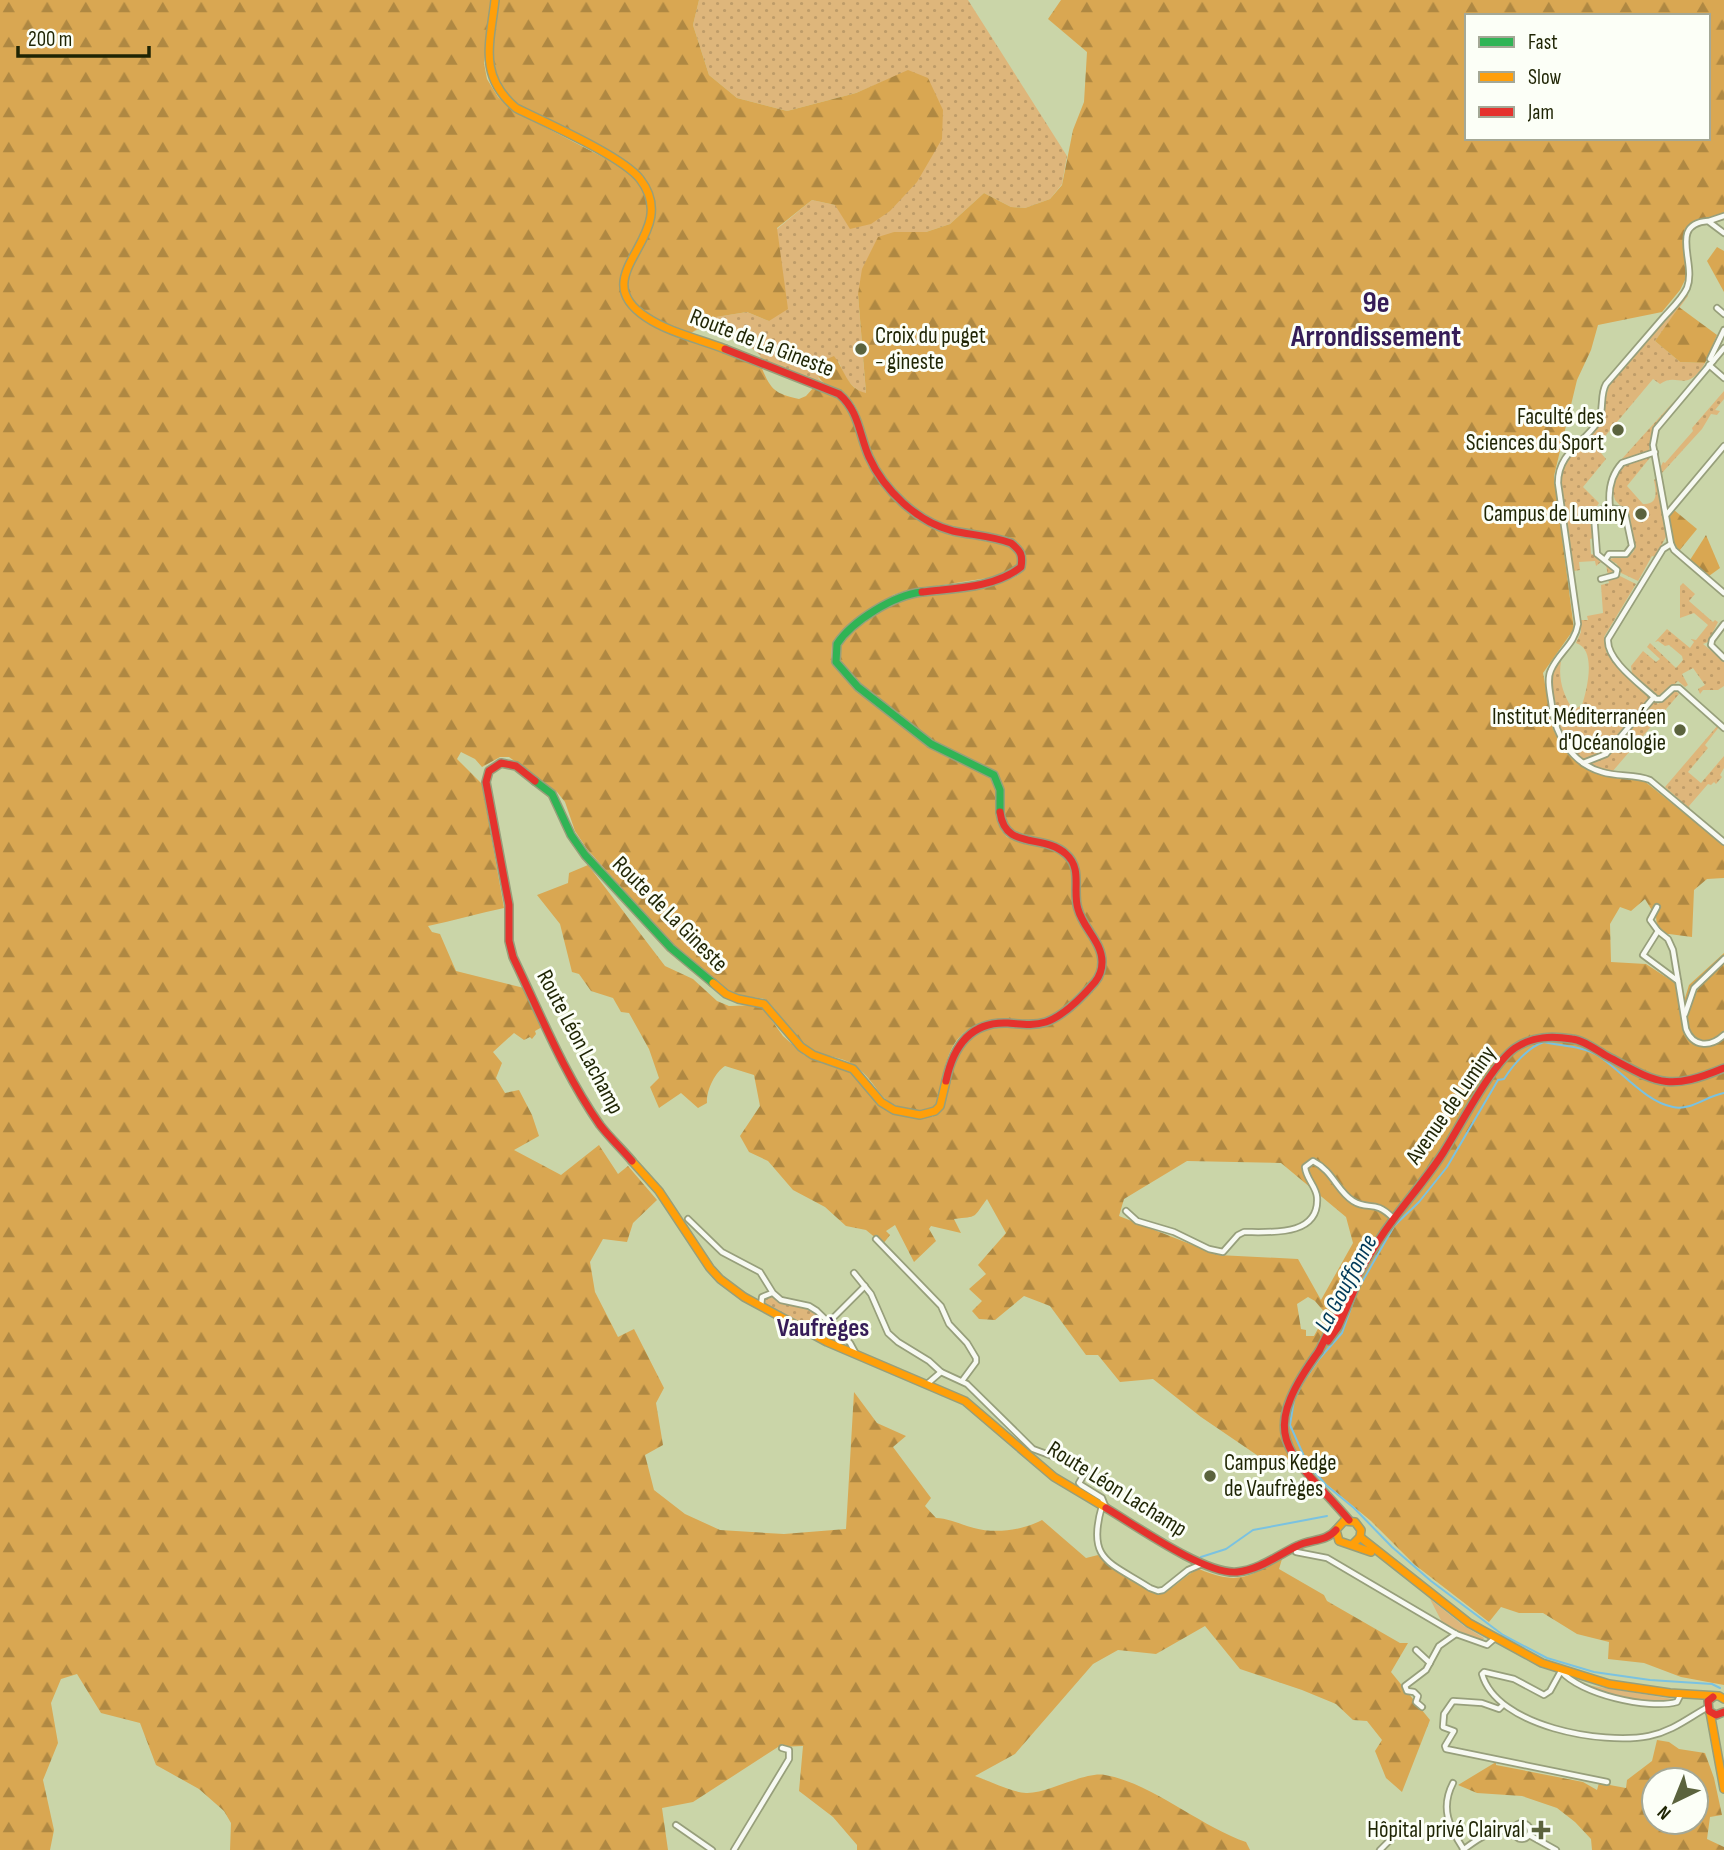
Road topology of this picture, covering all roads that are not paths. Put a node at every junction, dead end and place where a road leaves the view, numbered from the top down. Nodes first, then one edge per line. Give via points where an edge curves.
1 (495, 0) edge
2 (1724, 216) edge
3 (1708, 222) junction
4 (1724, 233) edge
5 (1717, 308) dead end
6 (1724, 314) edge
7 (1724, 330) edge
8 (1724, 348) edge
9 (1711, 363) junction
10 (1724, 379) edge
11 (1724, 446) edge
12 (1655, 452) junction
13 (1610, 508) junction
14 (1667, 515) junction
15 (1671, 544) junction
16 (1605, 560) junction
17 (1601, 579) dead end
18 (1724, 593) edge
19 (1724, 624) edge
20 (1724, 658) edge
21 (1654, 697) junction
22 (1724, 728) edge
23 (1583, 763) junction
24 (486, 782) joint
25 (1724, 842) edge
26 (1657, 907) dead end
27 (1658, 931) junction
28 (1724, 959) edge
29 (1678, 981) junction
30 (1685, 1015) junction
31 (1724, 1035) edge
32 (1722, 1067) edge
33 (1126, 1211) dead end
34 (1393, 1218) junction
35 (688, 1219) dead end
36 (876, 1239) dead end
37 (854, 1273) dead end
38 (866, 1286) junction
39 (773, 1293) junction
40 (761, 1306) junction
41 (829, 1322) junction
42 (856, 1354) junction
43 (941, 1372) junction
44 (962, 1381) junction
45 (927, 1384) junction
46 (1104, 1508) junction
47 (1338, 1508) junction
48 (1349, 1520) junction
49 (1338, 1527) junction
50 (1360, 1537) junction
51 (1339, 1541) junction
52 (1352, 1545) junction
53 (1295, 1550) junction
54 (1202, 1564) junction
55 (1413, 1580) junction
56 (1456, 1634) junction
57 (1496, 1638) junction
58 (1416, 1650) dead end
59 (1430, 1663) junction
60 (1562, 1671) junction
61 (1681, 1694) junction
62 (1698, 1696) junction
63 (1713, 1697) junction
64 (1724, 1699) edge
65 (1503, 1705) junction
66 (1422, 1707) dead end
67 (1716, 1711) edge
68 (782, 1748) dead end
69 (1453, 1783) dead end
70 (1607, 1783) dead end
71 (1724, 1789) edge
72 (676, 1825) dead end
73 (1508, 1830) junction
74 (1529, 1835) junction
75 (1394, 1836) dead end
76 (1553, 1849) edge
77 (712, 1850) edge
78 (734, 1850) edge
79 (1380, 1850) edge
80 (1463, 1850) edge

1 - 24 main road, Route de La Gineste via 488,63 498,92 524,113 630,168 647,188 650,227 629,261 624,280 633,307 655,322 839,394 854,410 877,471 908,507 944,529 1019,548 1024,558 1017,573 895,598 842,635 835,657 874,699 937,748 993,775 1001,793 1000,821 1009,834 1051,844 1070,857 1078,881 1076,906 1102,955 1101,974 1047,1021 990,1024 970,1034 950,1060 937,1111 925,1115 895,1110 881,1102 852,1068 815,1056 794,1041 764,1004 732,998 671,948 585,855 552,793 511,764 492,767
2 - 3 street
3 - 4 street
3 - 23 street via 1696,223 1685,237 1691,273 1684,293 1606,384 1598,421 1575,444 1558,475 1578,624 1549,677 1555,727
5 - 6 street
7 - 9 street
8 - 9 street
9 - 10 street
9 - 12 street via 1656,429
11 - 14 street
12 - 13 street via 1618,466 1608,488
12 - 14 street
13 - 16 street via 1600,510 1593,520 1597,554
13 - 16 street via 1625,513 1632,546 1626,554 1609,555
14 - 15 street
15 - 18 street
15 - 21 street via 1607,643 1614,658
16 - 17 street via 1617,572
19 - 20 street via 1711,645
21 - 22 street via 1661,699 1679,688
21 - 23 street via 1606,754
23 - 25 street via 1602,772 1650,780
24 - 40 main road, Route Léon Lachamp via 509,905 509,947 574,1081 601,1125 659,1191 710,1268 729,1287
26 - 27 street via 1650,920
27 - 29 street via 1671,944
27 - 29 street via 1643,955
28 - 30 street via 1694,988
29 - 30 street
30 - 31 street via 1687,1033 1696,1042 1714,1043
32 - 34 main road, Avenue de Luminy via 1692,1081 1671,1083 1647,1077 1576,1039 1554,1035 1526,1042 1499,1064 1441,1156
33 - 34 street via 1137,1221 1223,1252 1244,1232 1289,1231 1310,1220 1317,1197 1305,1167 1314,1161 1351,1200 1382,1207
34 - 47 main road, Avenue de Luminy via 1287,1403 1284,1424 1292,1456
35 - 39 street via 722,1252 760,1272
36 - 44 street via 941,1306 949,1324 967,1343 976,1362
37 - 38 street
38 - 41 street
38 - 43 street via 888,1334
39 - 40 street via 764,1295
39 - 41 street, Route Léon Lachamp via 785,1302 809,1306
40 - 42 main road, Route Léon Lachamp
41 - 42 street, Route Léon Lachamp
42 - 45 main road, Route Léon Lachamp
43 - 44 street
43 - 45 street
44 - 46 street via 1029,1446 1085,1468 1079,1483 1102,1498
45 - 46 main road, Route Léon Lachamp via 972,1406 1054,1477
46 - 54 main road, Route Léon Lachamp
46 - 54 street via 1098,1550 1150,1588 1163,1590
47 - 48 main road, Avenue de Luminy
47 - 49 main road
48 - 49 main road
48 - 50 main road via 1359,1526
49 - 51 main road
49 - 53 main road, Route Léon Lachamp via 1325,1538
50 - 52 main road
50 - 55 main road
51 - 52 main road
51 - 53 main road, Route Léon Lachamp
52 - 55 main road via 1365,1548
53 - 54 main road, Route Léon Lachamp via 1245,1571 1230,1573
53 - 56 street via 1327,1558
55 - 57 main road
56 - 57 street via 1486,1645
56 - 59 street via 1439,1646
57 - 60 main road
58 - 59 street
59 - 66 street via 1405,1686 1418,1696 1416,1702
60 - 61 main road via 1609,1684
60 - 61 street via 1611,1697 1649,1706 1679,1701
60 - 65 street via 1544,1695 1514,1679 1484,1672 1482,1677
61 - 62 main road
62 - 63 main road
62 - 67 main road
63 - 64 main road
63 - 67 main road
65 - 67 street via 1546,1728 1632,1737 1661,1732
65 - 70 street via 1499,1709 1453,1701 1442,1720 1443,1727 1454,1731 1446,1749
67 - 71 main road via 1712,1725
68 - 78 street via 789,1750 789,1759
69 - 80 street via 1446,1811
72 - 77 street
73 - 74 street via 1521,1839
73 - 74 street via 1525,1824
73 - 80 street via 1480,1837
74 - 76 street
75 - 79 street

